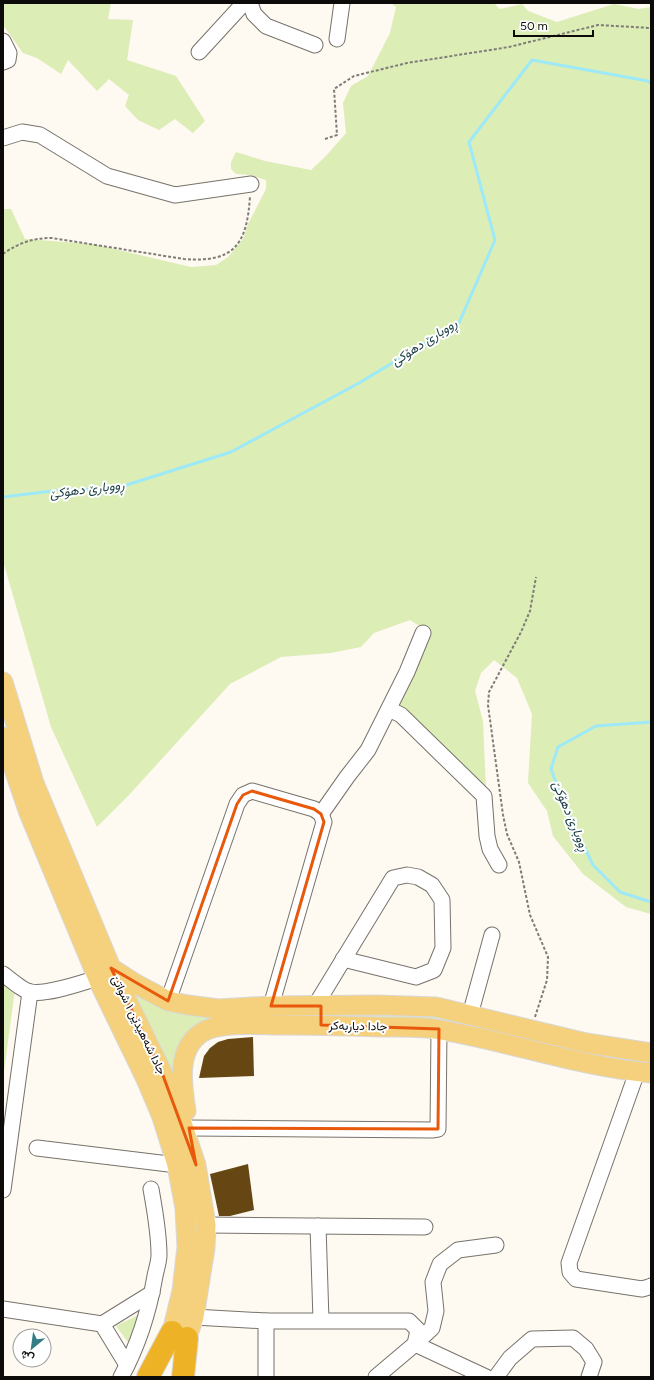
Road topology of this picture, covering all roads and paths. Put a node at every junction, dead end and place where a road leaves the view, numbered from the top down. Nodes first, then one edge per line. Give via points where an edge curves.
1 (244, 3) edge
2 (250, 3) edge
3 (342, 3) edge
4 (651, 28) edge
5 (337, 39) dead end
6 (3, 41) edge
7 (315, 45) dead end
8 (199, 52) dead end
9 (3, 62) edge
10 (3, 138) edge
11 (325, 139) dead end
12 (251, 184) joint
13 (3, 254) edge
14 (536, 577) dead end
15 (423, 633) dead end
16 (3, 682) edge
17 (389, 709) junction
18 (3, 737) edge
19 (321, 814) junction
20 (499, 866) dead end
21 (492, 935) dead end
22 (343, 959) junction
23 (105, 973) junction
24 (3, 974) edge
25 (30, 992) junction
26 (168, 1001) junction
27 (271, 1006) junction
28 (318, 1006) junction
29 (470, 1015) junction
30 (321, 1026) junction
31 (439, 1030) junction
32 (531, 1030) junction
33 (651, 1053) edge
34 (644, 1072) edge
35 (189, 1128) junction
36 (6, 1142) edge
37 (37, 1148) dead end
38 (177, 1165) junction
39 (196, 1165) junction
40 (151, 1189) dead end
41 (3, 1190) edge
42 (206, 1225) junction
43 (318, 1226) junction
44 (426, 1227) dead end
45 (496, 1245) dead end
46 (651, 1286) edge
47 (152, 1293) junction
48 (3, 1309) edge
49 (320, 1320) junction
50 (266, 1321) junction
51 (102, 1324) junction
52 (184, 1329) junction
53 (415, 1344) junction
54 (124, 1371) edge
55 (148, 1377) edge
56 (156, 1377) edge
57 (173, 1377) edge
58 (183, 1377) edge
59 (266, 1377) edge
60 (376, 1377) edge
61 (486, 1377) edge
62 (496, 1377) edge
63 (589, 1377) edge

1 - 8 street
2 - 7 street via 254,14 266,26
3 - 5 street
4 - 11 path via 598,25 509,47 407,63 354,76 334,89 337,135
6 - 9 street via 9,53 8,60
10 - 12 street via 22,132 40,135 107,176 175,196
12 - 13 path via 250,207 240,240 233,250 218,258 184,259 52,238 23,242
14 - 32 path via 530,611 489,692 488,705 507,834 519,862 530,915 548,957 547,980
15 - 17 street
16 - 23 main road, جادا شەهیدێن ١ شواتێ via 34,783
17 - 19 street via 368,750
17 - 20 street via 401,715 484,796 487,836 490,849
18 - 23 main road, جادا شەهیدێن ١ شواتێ via 29,813
19 - 26 street via 314,809 252,791 243,794 237,804
19 - 27 street via 324,822
21 - 29 street
22 - 22 street via 393,878 407,875 418,877 432,885 442,900 442,948 434,970 416,977
22 - 28 street
23 - 25 street via 44,993
23 - 26 main road, جادا دیاربه‌كر via 136,984
23 - 38 main road, جادا شەهیدێن ١ شواتێ via 162,1117
23 - 39 main road, جادا شەهیدێن ١ شواتێ via 161,1070
24 - 25 street
25 - 36 street
26 - 27 main road, جادا دیاربه‌كر via 218,1009
27 - 28 main road, جادا دیاربه‌كر
28 - 29 main road, جادا دیاربه‌كر via 436,1007
28 - 30 main road
29 - 32 main road, جادا دیاربه‌كر
30 - 31 main road, جادا دیاربه‌كر
30 - 35 main road, جادا دیاربه‌كر via 246,1024 221,1026 202,1032 188,1046 182,1066 182,1086
31 - 34 main road, جادا دیاربه‌كر via 488,1039 603,1067
31 - 35 street via 438,1129
32 - 33 main road, جادا دیاربه‌كر via 586,1043
34 - 46 street via 569,1263 570,1272 576,1279 642,1289
35 - 39 main road, جادا دیاربه‌كر
36 - 41 street
37 - 38 street
38 - 52 main road, جادا شەهیدێن ١ شواتێ via 185,1208 187,1247 182,1291
39 - 42 main road, جادا شەهیدێن ١ شواتێ
40 - 47 street via 157,1222 159,1257
42 - 43 street
42 - 52 main road, جادا شەهیدێن ١ شواتێ via 205,1248
43 - 44 street
43 - 49 street
45 - 53 street via 458,1250 440,1264 433,1282 436,1311 432,1328
47 - 51 street
47 - 54 street via 144,1323
48 - 51 street
49 - 50 street
49 - 53 street via 409,1321 418,1330
50 - 52 street
50 - 59 street
51 - 54 street
52 - 55 highway
52 - 56 main road, جادا شەهیدێن ١ شواتێ
52 - 57 main road, جادا شەهیدێن ١ شواتێ
52 - 58 highway
53 - 60 street
53 - 61 street
62 - 63 street via 510,1358 532,1339 573,1338 586,1349 594,1362

